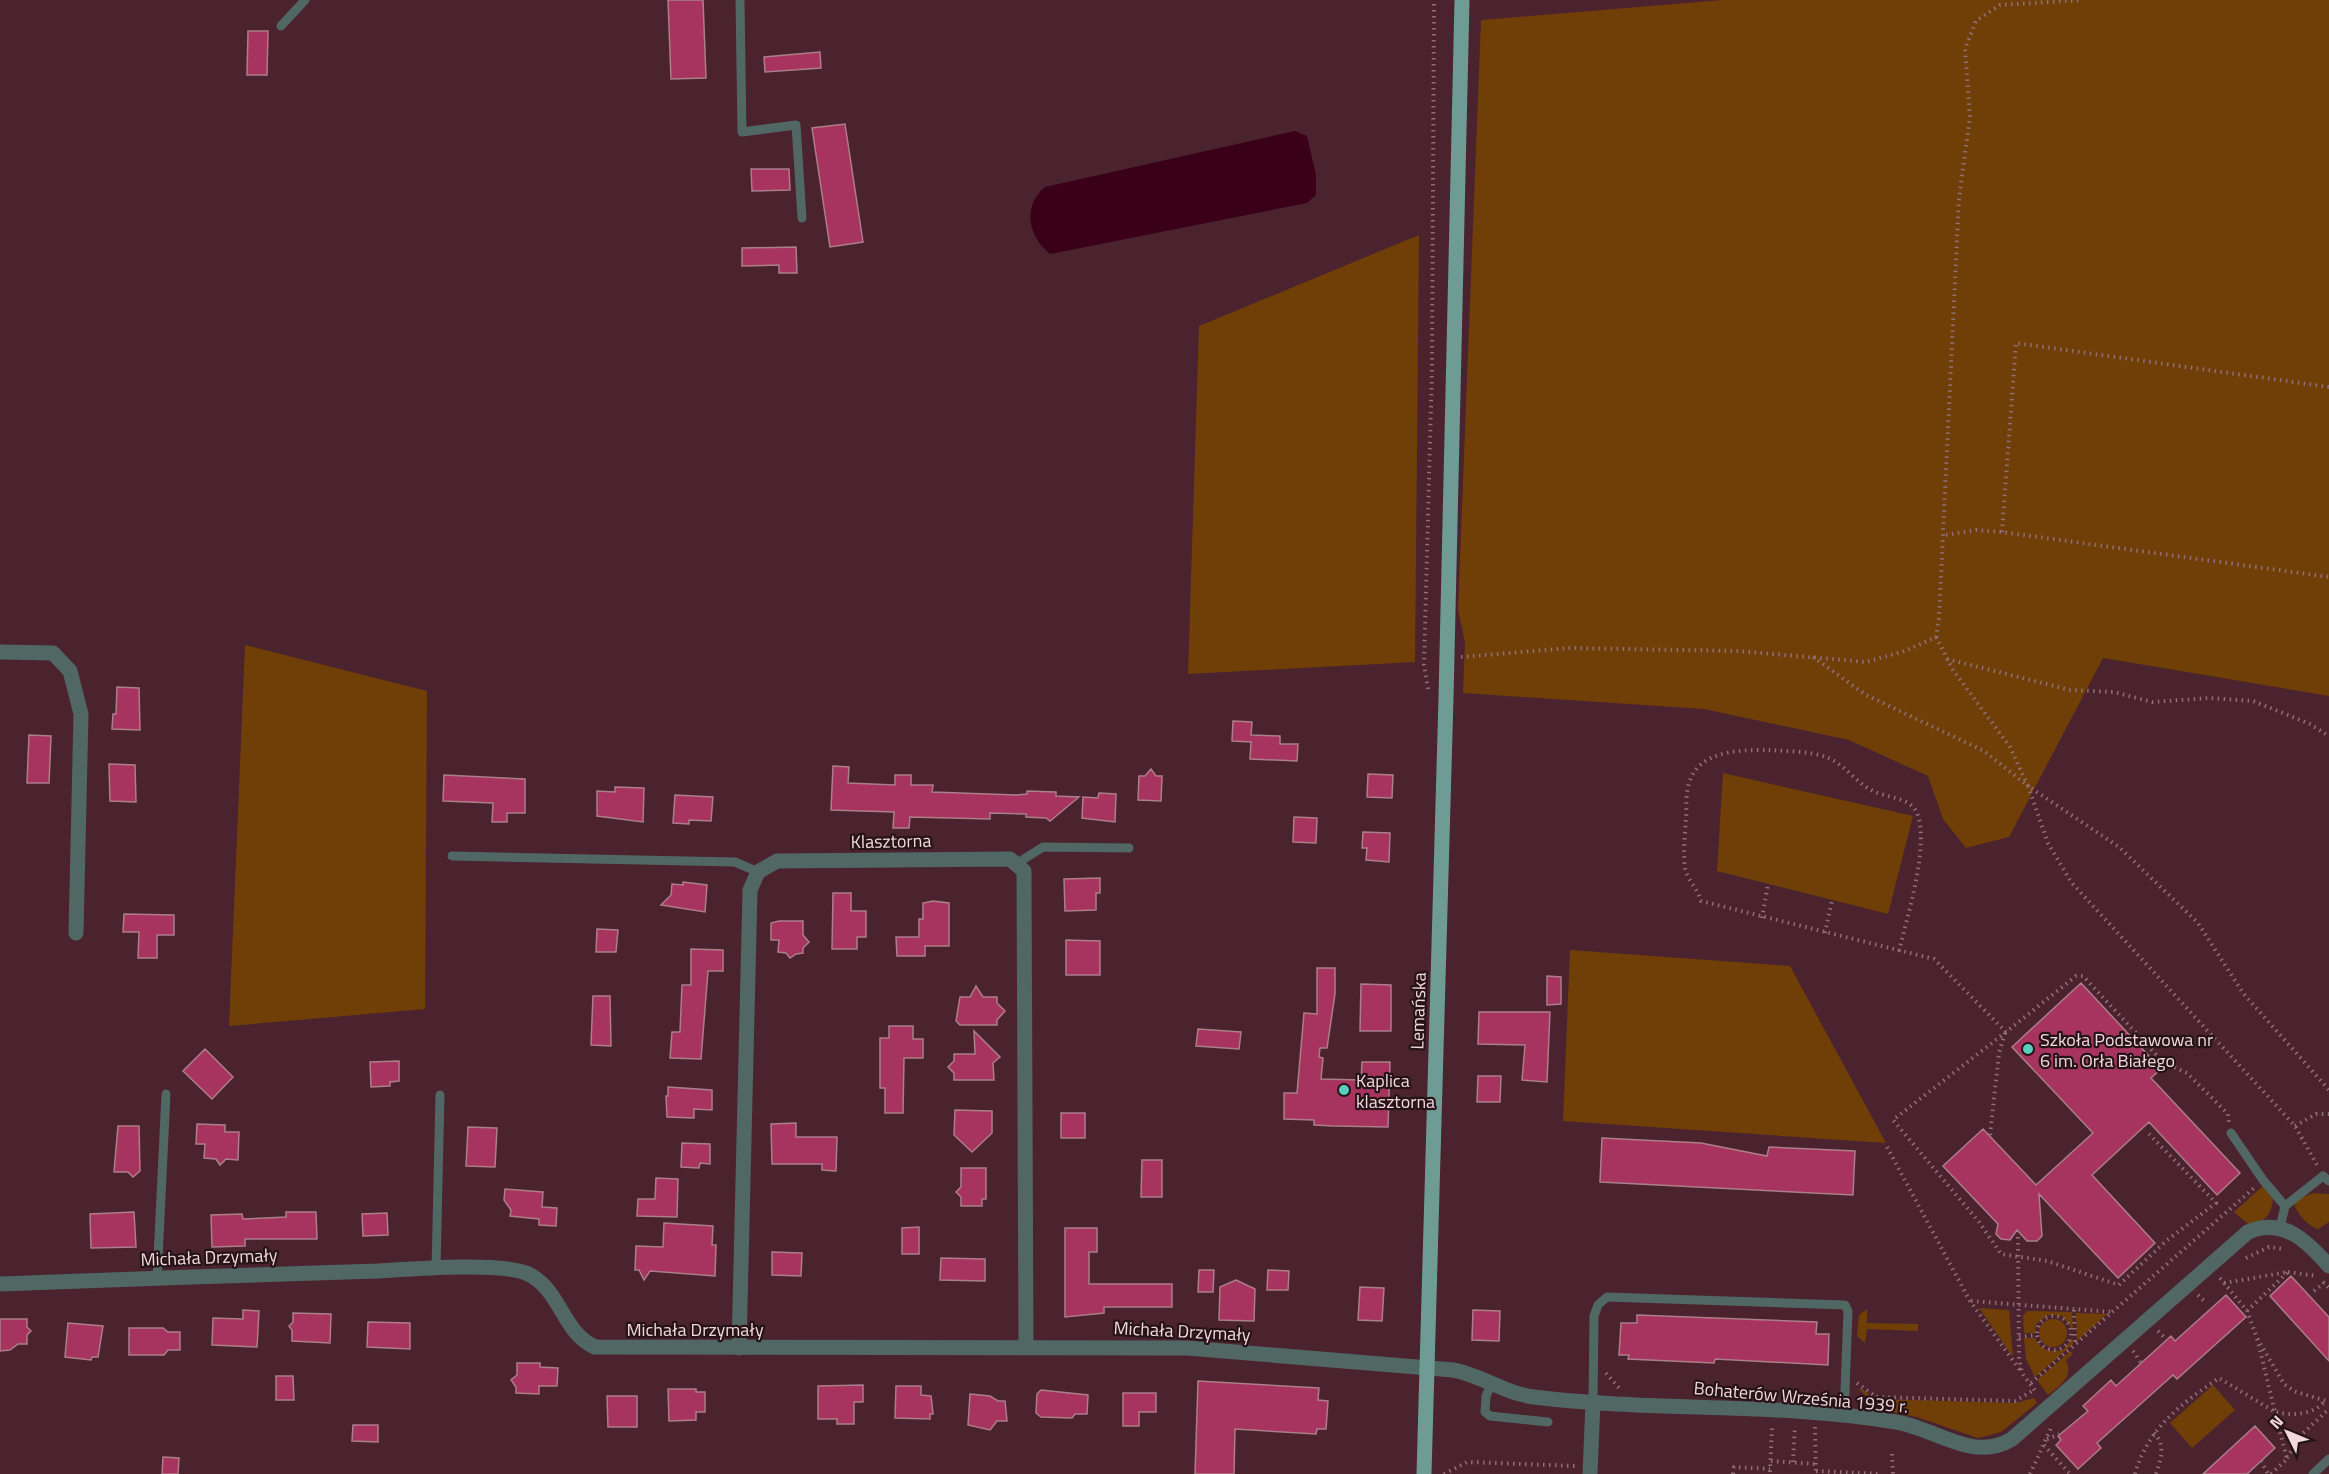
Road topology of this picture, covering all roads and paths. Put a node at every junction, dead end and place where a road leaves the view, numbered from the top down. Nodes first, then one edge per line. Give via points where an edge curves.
1 (305, 0) edge
2 (740, 0) edge
3 (1462, 0) edge
4 (2083, 0) edge
5 (281, 26) dead end
6 (802, 218) dead end
7 (2329, 387) edge
8 (2002, 532) junction
9 (1946, 535) dead end
10 (2329, 577) edge
11 (1936, 637) junction
12 (0, 652) edge
13 (1812, 657) junction
14 (1447, 658) junction
15 (1947, 659) junction
16 (2329, 736) edge
17 (2028, 786) junction
18 (1129, 848) dead end
19 (452, 856) dead end
20 (1016, 864) junction
21 (758, 872) junction
22 (1768, 884) dead end
23 (1832, 900) dead end
24 (1762, 918) junction
25 (76, 933) dead end
26 (1825, 933) junction
27 (1899, 951) junction
28 (2006, 1032) junction
29 (2329, 1090) edge
30 (166, 1094) dead end
31 (440, 1095) dead end
32 (2329, 1114) edge
33 (2295, 1126) junction
34 (2231, 1133) joint
35 (2149, 1134) dead end
36 (1990, 1136) dead end
37 (1887, 1147) dead end
38 (2326, 1179) edge
39 (2263, 1180) junction
40 (2285, 1206) junction
41 (2280, 1228) junction
42 (2018, 1237) dead end
43 (2293, 1254) dead end
44 (2017, 1256) junction
45 (2238, 1264) dead end
46 (2309, 1268) dead end
47 (436, 1269) junction
48 (2229, 1271) dead end
49 (2323, 1271) edge
50 (2288, 1272) junction
51 (157, 1278) junction
52 (2220, 1278) junction
53 (2224, 1282) junction
54 (2324, 1283) junction
55 (0, 1284) edge
56 (2212, 1284) dead end
57 (2329, 1288) edge
58 (2205, 1290) dead end
59 (2314, 1291) dead end
60 (2198, 1295) junction
61 (1970, 1301) junction
62 (2190, 1302) dead end
63 (2206, 1303) dead end
64 (2018, 1307) junction
65 (2074, 1310) junction
66 (2247, 1311) junction
67 (2112, 1312) junction
68 (2165, 1323) dead end
69 (2157, 1330) junction
70 (2073, 1331) junction
71 (2036, 1335) junction
72 (2019, 1337) junction
73 (2149, 1337) dead end
74 (2257, 1338) junction
75 (2166, 1339) dead end
76 (2140, 1343) dead end
77 (2075, 1344) junction
78 (1026, 1347) junction
79 (739, 1348) junction
80 (2133, 1350) junction
81 (2126, 1356) dead end
82 (2141, 1363) dead end
83 (1426, 1368) junction
84 (1605, 1370) dead end
85 (2022, 1373) junction
86 (1492, 1383) junction
87 (2031, 1383) junction
88 (1846, 1384) junction
89 (1625, 1389) dead end
90 (2034, 1390) junction
91 (2040, 1398) dead end
92 (1593, 1402) junction
93 (2327, 1402) edge
94 (2329, 1409) edge
95 (2275, 1412) junction
96 (1844, 1416) junction
97 (2056, 1418) dead end
98 (1548, 1422) dead end
99 (1773, 1425) dead end
100 (1795, 1425) dead end
101 (1815, 1426) dead end
102 (2154, 1433) junction
103 (2061, 1434) dead end
104 (2046, 1439) junction
105 (2044, 1445) junction
106 (1892, 1454) dead end
107 (1577, 1455) dead end
108 (2287, 1459) junction
109 (2329, 1459) edge
110 (1770, 1461) junction
111 (2261, 1461) dead end
112 (1489, 1462) junction
113 (1793, 1462) junction
114 (1521, 1464) junction
115 (1815, 1464) junction
116 (1556, 1465) junction
117 (1489, 1469) dead end
118 (1521, 1470) dead end
119 (1555, 1472) dead end
120 (1816, 1472) edge
121 (1424, 1474) edge
122 (1444, 1474) edge
123 (1590, 1474) edge
124 (1733, 1474) edge
125 (1872, 1474) edge
126 (1881, 1474) edge
127 (1893, 1474) edge
128 (2030, 1474) edge
129 (2070, 1474) edge
130 (2135, 1474) edge
131 (2156, 1474) edge
132 (2270, 1474) edge
133 (2313, 1474) edge

1 - 5 lane
2 - 6 lane via 742,132 796,125
3 - 14 main road, Lemańska
4 - 11 path via 2000,5 1976,21 1965,49 1970,117 1959,198
7 - 8 path via 2016,343
8 - 9 path via 1976,530
8 - 10 path
11 - 13 path via 1866,662
11 - 15 path
12 - 25 street via 53,653 70,671 79,703
13 - 14 path via 1738,651 1569,648
13 - 17 path via 1866,695 1984,751
14 - 83 main road, Lemańska
15 - 16 path via 2070,690 2115,692 2152,702 2210,698 2253,701
15 - 17 path via 2010,747
17 - 29 path via 2119,847 2198,922 2243,993
17 - 33 path via 2048,843 2071,882
18 - 20 lane via 1043,847
19 - 21 lane via 735,862
20 - 21 street, Klasztorna via 1010,859 777,861
20 - 78 street via 1024,871
21 - 79 street via 750,890
22 - 24 path
23 - 26 path
24 - 26 path
24 - 27 path via 1701,901 1685,870 1691,776 1704,762 1718,755 1746,750 1825,757 1839,763 1858,783 1897,798 1918,815 1919,868
26 - 27 path
27 - 28 path via 1934,959
28 - 34 path via 2076,976 2083,976 2163,1062 2187,1073 2228,1114
28 - 36 path via 1999,1053
28 - 44 path via 1893,1120 2001,1254
30 - 51 lane
31 - 47 lane
32 - 33 path via 2316,1114
33 - 38 path
34 - 39 lane
35 - 44 path via 2216,1203 2166,1241 2119,1285 2047,1261
37 - 61 path
38 - 40 lane
39 - 40 lane
39 - 67 path
40 - 41 lane
41 - 49 street via 2304,1239
41 - 96 street, Bohaterów Września 1939 r. via 2248,1232 2001,1446 1981,1449 1903,1423
42 - 44 path
43 - 45 path via 2269,1247
44 - 64 path
46 - 49 path
47 - 51 street, Michała Drzymały
47 - 79 street, Michała Drzymały via 514,1269 528,1275 559,1303 580,1341 595,1347
48 - 52 path
49 - 50 path
49 - 54 path
50 - 53 path
50 - 66 path
51 - 55 street, Michała Drzymały
52 - 53 path
52 - 56 path
53 - 66 path
54 - 57 path
54 - 59 path
58 - 60 path
60 - 62 path
60 - 63 path
61 - 64 path
61 - 85 path
64 - 65 path
64 - 72 path
65 - 67 path
65 - 70 path
66 - 74 path
67 - 77 path
68 - 69 path
69 - 73 path
69 - 75 path
70 - 71 path via 2064,1320 2052,1316 2040,1323
70 - 71 path via 2068,1344 2056,1351 2043,1347
70 - 77 path
71 - 72 path
72 - 85 path
74 - 93 path via 2284,1383 2294,1391
74 - 95 path
76 - 80 path
77 - 87 path
78 - 79 street, Michała Drzymały
78 - 83 street, Michała Drzymały via 1187,1348
80 - 81 path
80 - 82 path
83 - 86 street, Bohaterów Września 1939 r. via 1466,1372
83 - 121 main road, Lemańska
84 - 89 path via 1618,1388
85 - 87 path
86 - 92 street, Bohaterów Września 1939 r. via 1531,1397
86 - 98 lane via 1485,1412 1490,1416
87 - 90 path
88 - 90 path via 1860,1383 1876,1397 2015,1401
88 - 92 lane via 1845,1305 1612,1296 1598,1305 1594,1316
88 - 96 lane
90 - 91 path
92 - 96 street, Bohaterów Września 1939 r.
92 - 123 street
93 - 95 path via 2299,1414
94 - 108 path via 2300,1436
95 - 102 path via 2219,1378 2188,1399
95 - 108 path
97 - 104 path
99 - 110 path
100 - 113 path
101 - 115 path
102 - 130 path via 2140,1456
102 - 131 path via 2162,1451
103 - 104 path
104 - 105 path
105 - 128 path
105 - 129 path
106 - 127 path
107 - 116 path via 1577,1466
108 - 132 path
109 - 133 lane
110 - 113 path
110 - 124 path via 1770,1471 1734,1467
111 - 132 path
112 - 114 path
112 - 117 path
112 - 122 path via 1467,1462
113 - 115 path
114 - 116 path
114 - 118 path
115 - 120 path
116 - 119 path
120 - 125 path
125 - 126 path

